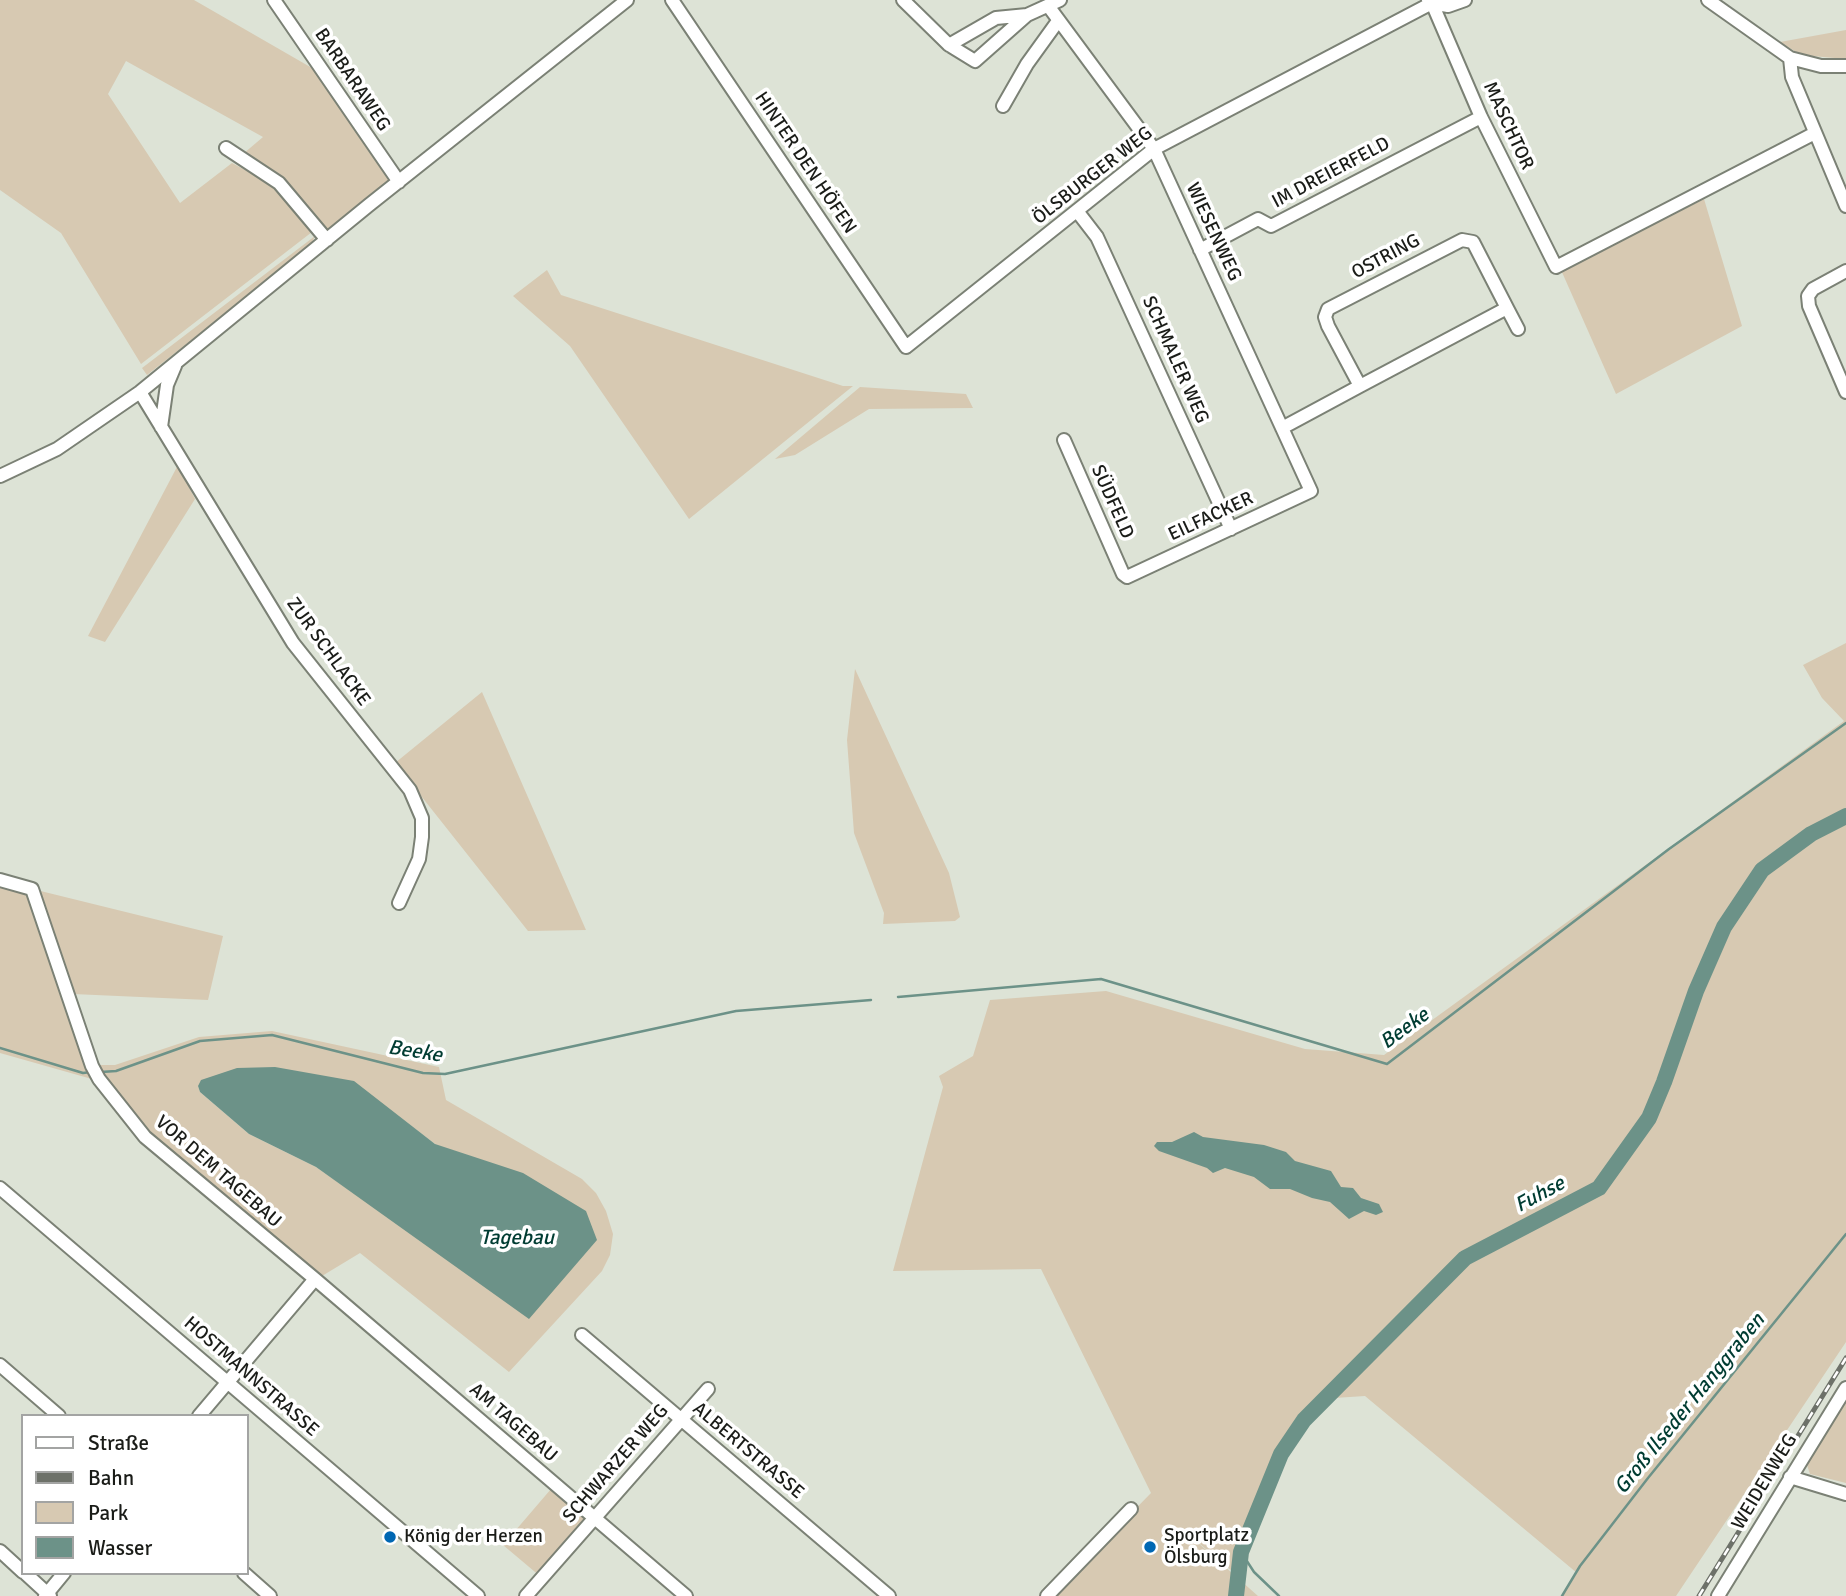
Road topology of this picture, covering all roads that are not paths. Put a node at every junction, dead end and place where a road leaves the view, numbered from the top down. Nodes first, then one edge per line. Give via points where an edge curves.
1 (274, 0) edge
2 (627, 0) edge
3 (672, 0) edge
4 (903, 0) edge
5 (1465, 0) edge
6 (1709, 0) edge
7 (1430, 2) edge
8 (1054, 4) edge
9 (1027, 15) junction
10 (1058, 21) junction
11 (949, 45) junction
12 (1790, 58) junction
13 (1844, 66) edge
14 (1003, 106) dead end
15 (1481, 117) junction
16 (1815, 133) junction
17 (226, 148) dead end
18 (1154, 149) junction
19 (399, 182) junction
20 (1846, 206) edge
21 (1077, 211) junction
22 (327, 240) junction
23 (1200, 250) junction
24 (1846, 271) edge
25 (1507, 308) junction
26 (1518, 329) dead end
27 (906, 347) joint
28 (176, 364) junction
29 (1360, 386) junction
30 (140, 392) junction
31 (1846, 392) edge
32 (161, 426) junction
33 (1282, 428) junction
34 (1064, 440) dead end
35 (0, 476) edge
36 (1311, 491) joint
37 (1231, 529) junction
38 (1127, 577) joint
39 (0, 880) edge
40 (399, 903) dead end
41 (0, 1188) edge
42 (315, 1279) junction
43 (582, 1335) dead end
44 (0, 1365) edge
45 (228, 1382) junction
46 (1846, 1388) edge
47 (708, 1389) dead end
48 (57, 1414) edge
49 (200, 1414) edge
50 (680, 1419) junction
51 (1790, 1477) junction
52 (1846, 1493) edge
53 (1131, 1509) dead end
54 (596, 1519) junction
55 (0, 1551) edge
56 (21, 1569) edge
57 (27, 1575) edge
58 (62, 1575) edge
59 (246, 1575) edge
60 (47, 1595) edge
61 (270, 1596) edge
62 (478, 1596) edge
63 (526, 1596) edge
64 (685, 1596) edge
65 (888, 1596) edge
66 (1047, 1596) edge
67 (1718, 1596) edge

1 - 19 street, BARBARAWEG
2 - 19 street
3 - 27 street, HINTER DEN HÖFEN
4 - 11 street
5 - 7 street via 1448,6
6 - 12 street
7 - 15 street, MASCHTOR
7 - 18 street, ÖLSBURGER WEG
8 - 9 street
8 - 10 street, WIESENWEG
9 - 11 street via 996,18
9 - 11 street via 975,61
10 - 14 street
10 - 18 street, WIESENWEG
12 - 13 street
12 - 16 street via 1792,77
15 - 16 street, MASCHTOR via 1556,267
15 - 23 street, IM DREIERFELD via 1271,226 1258,219
16 - 20 street
17 - 22 street via 279,183
18 - 21 street, ÖLSBURGER WEG
18 - 23 street, WIESENWEG
19 - 22 street
21 - 27 street, ÖLSBURGER WEG
21 - 37 street, SCHMALER WEG via 1097,237
22 - 28 street
23 - 33 street, WIESENWEG
24 - 31 street via 1808,296
25 - 26 street, OSTRING
25 - 29 street
25 - 29 street, OSTRING via 1468,239 1328,309 1328,326
28 - 30 street
28 - 32 street via 167,386
29 - 33 street
30 - 32 street, ZUR SCHLACKE
30 - 35 street via 66,443
32 - 40 street, ZUR SCHLACKE via 293,643 410,790 422,818 422,837 419,859
33 - 36 street, WIESENWEG
34 - 38 street, SÜDFELD
36 - 37 street, EILFACKER
37 - 38 street, EILFACKER
39 - 42 street, VOR DEM TAGEBAU via 32,888 92,1066 145,1138
41 - 45 street, HOSTMANNSTRASSE
42 - 45 street
42 - 54 street, AM TAGEBAU
43 - 50 street, ALBERTSTRASSE
44 - 48 street
45 - 49 street
45 - 62 street, HOSTMANNSTRASSE
46 - 51 street, WEIDENWEG
47 - 50 street, SCHWARZER WEG
50 - 54 street, SCHWARZER WEG
50 - 65 street, ALBERTSTRASSE
51 - 52 street
51 - 67 street, WEIDENWEG
53 - 66 street
54 - 63 street, SCHWARZER WEG
54 - 64 street, AM TAGEBAU
55 - 56 street
57 - 60 street
58 - 60 street
59 - 61 street

